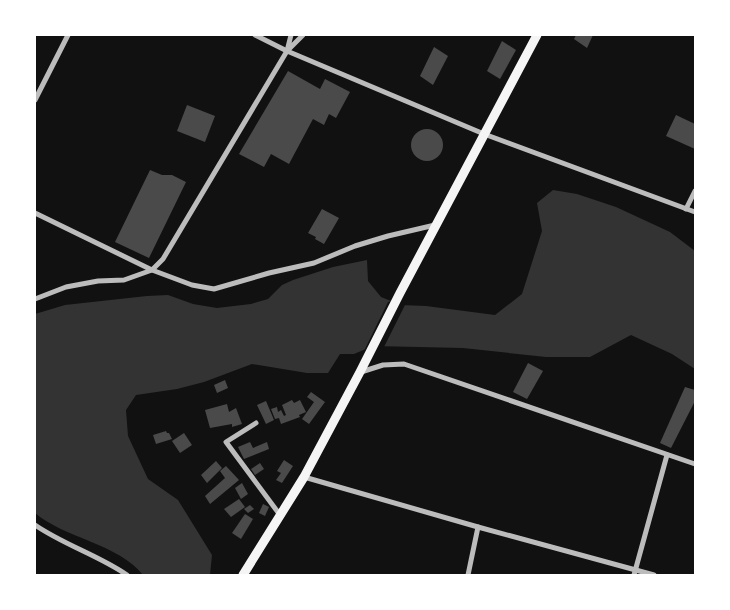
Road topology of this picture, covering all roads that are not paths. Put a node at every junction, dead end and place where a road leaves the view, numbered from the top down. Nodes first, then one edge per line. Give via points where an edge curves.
1 (68, 35) edge
2 (255, 35) edge
3 (291, 35) edge
4 (303, 35) edge
5 (537, 35) edge
6 (287, 51) junction
7 (35, 100) edge
8 (484, 134) junction
9 (695, 191) edge
10 (686, 209) junction
11 (695, 212) edge
12 (35, 213) edge
13 (435, 226) junction
14 (152, 270) junction
15 (35, 299) edge
16 (361, 370) junction
17 (256, 424) dead end
18 (667, 455) junction
19 (695, 464) edge
20 (304, 477) junction
21 (281, 516) junction
22 (35, 525) edge
23 (478, 527) junction
24 (636, 573) edge
25 (127, 575) edge
26 (243, 575) edge
27 (468, 575) edge
28 (654, 575) edge

1 - 7 street
2 - 6 street
3 - 6 street
4 - 6 street
5 - 8 main road
6 - 8 street
6 - 14 street via 163,259
8 - 10 street
8 - 13 main road
9 - 10 street
10 - 11 street
12 - 14 street
13 - 14 street via 388,236 314,263 214,289 192,285
13 - 16 main road
14 - 15 street via 124,280 66,287
16 - 18 street via 404,364
16 - 20 main road
17 - 21 street via 226,442
18 - 19 street
18 - 24 street
20 - 21 main road
20 - 23 street
21 - 26 main road
22 - 25 street
23 - 24 street
23 - 27 street
24 - 28 street

